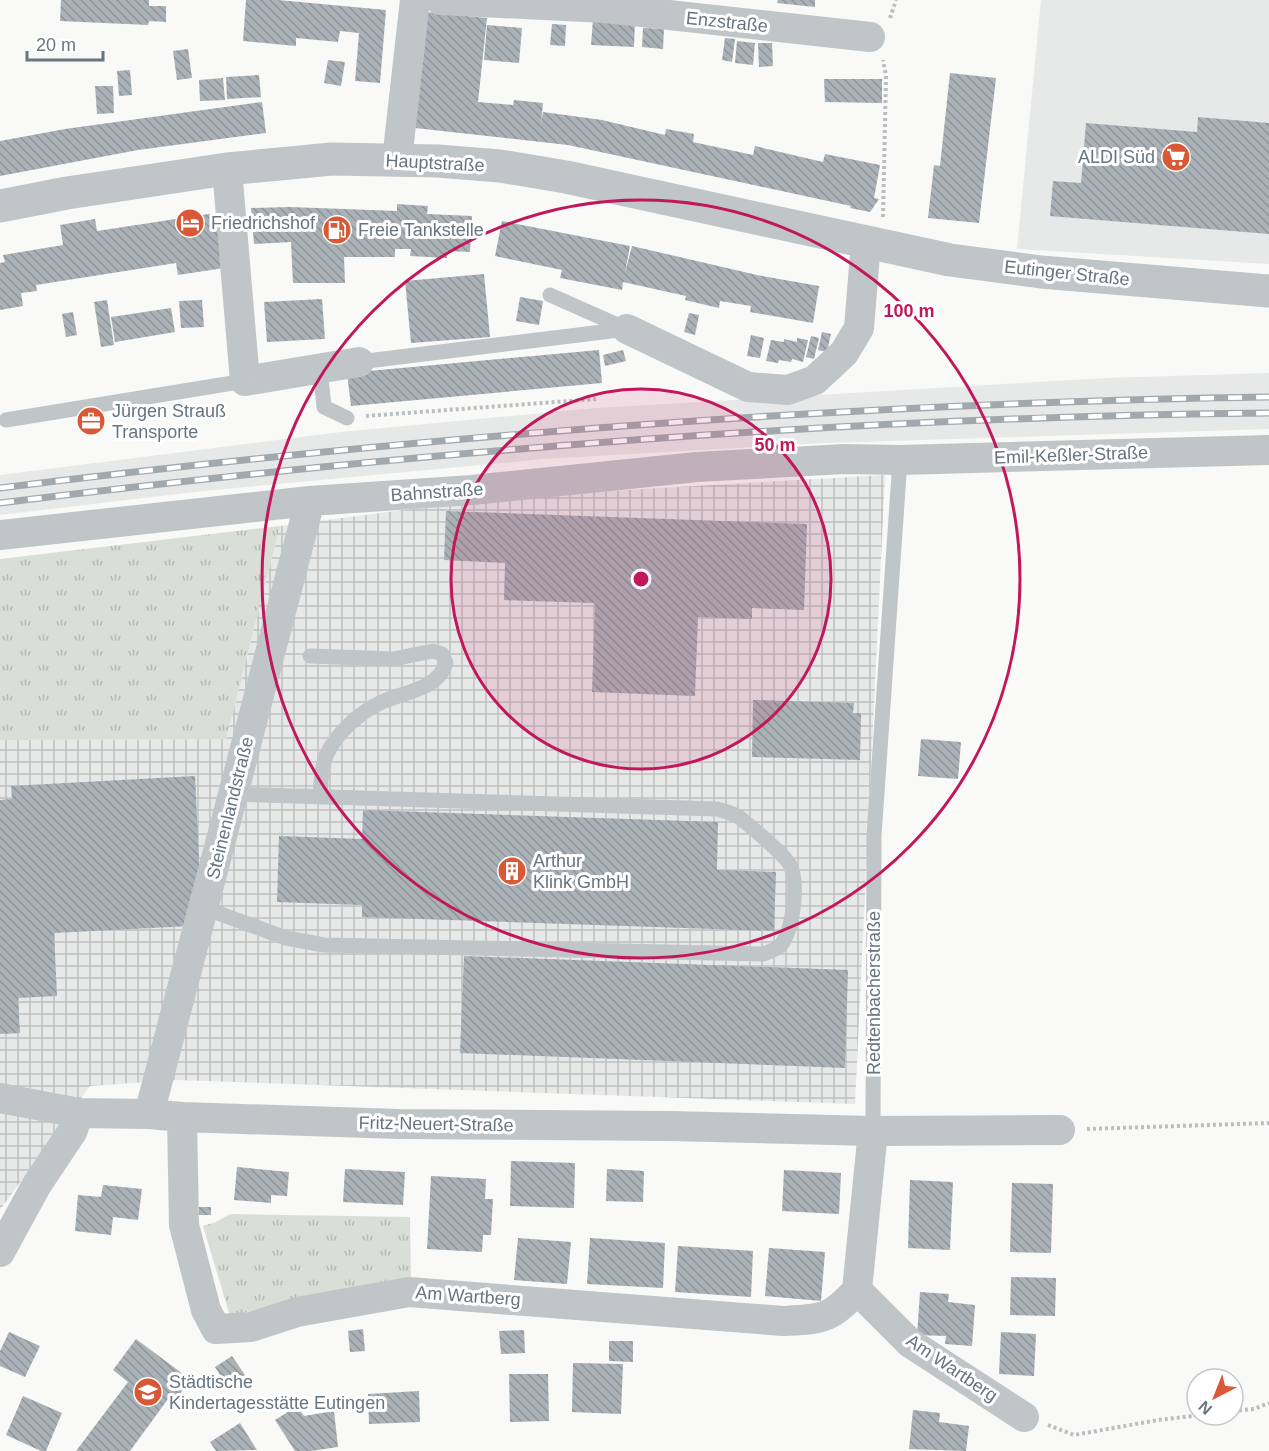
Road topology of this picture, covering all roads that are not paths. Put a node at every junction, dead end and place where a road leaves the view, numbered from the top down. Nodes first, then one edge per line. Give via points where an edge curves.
1 (415, 0) edge
2 (440, 0) edge
3 (870, 37) dead end
4 (397, 160) junction
5 (227, 169) junction
6 (0, 206) edge
7 (866, 242) junction
8 (1269, 291) edge
9 (550, 295) dead end
10 (627, 329) junction
11 (359, 362) joint
12 (320, 369) junction
13 (245, 381) junction
14 (347, 418) road end
15 (6, 420) dead end
16 (1269, 450) edge
17 (887, 460) junction
18 (310, 501) junction
19 (0, 535) edge
20 (310, 656) dead end
21 (233, 794) junction
22 (320, 797) junction
23 (204, 909) junction
24 (0, 1098) edge
25 (79, 1113) junction
26 (149, 1114) junction
27 (182, 1117) junction
28 (1060, 1130) road end
29 (873, 1131) junction
30 (0, 1252) edge
31 (857, 1290) junction
32 (1024, 1417) road end

1 - 4 street
2 - 3 street, Enzstraße via 605,8
4 - 5 street, Hauptstraße via 332,159
4 - 7 street, Hauptstraße via 500,166 566,177
5 - 6 street, Hauptstraße
5 - 13 street
7 - 8 street, Eutinger Straße via 950,260 1041,273
7 - 10 street via 859,328 844,353 815,380 788,390 748,387
9 - 10 lane
10 - 11 lane
11 - 12 street
12 - 13 street
12 - 14 lane via 324,407
13 - 15 lane
16 - 17 street, Emil-Keßler-Straße
17 - 18 street, Bahnstraße via 697,467 472,490
17 - 29 lane, Redtenbacherstraße via 874,836
18 - 19 street, Bahnstraße
18 - 21 street, Steinenlandstraße
20 - 22 lane via 393,659 433,651 442,654 446,663 430,682 382,702 341,732 324,759
21 - 22 lane
21 - 23 street, Steinenlandstraße
22 - 23 lane via 728,812 790,865 792,916 788,934 779,948 763,954 324,945 286,938
23 - 26 street, Steinenlandstraße
24 - 25 street, Fritz-Neuert-Straße
25 - 26 street, Fritz-Neuert-Straße
25 - 30 street via 72,1132 36,1186
26 - 27 street, Fritz-Neuert-Straße
27 - 29 street, Fritz-Neuert-Straße
27 - 31 street, Am Wartberg via 184,1225 206,1310 216,1329 251,1327 297,1312 409,1292 783,1322 818,1319 840,1309
28 - 29 street
29 - 31 street
31 - 32 street, Am Wartberg via 910,1343

